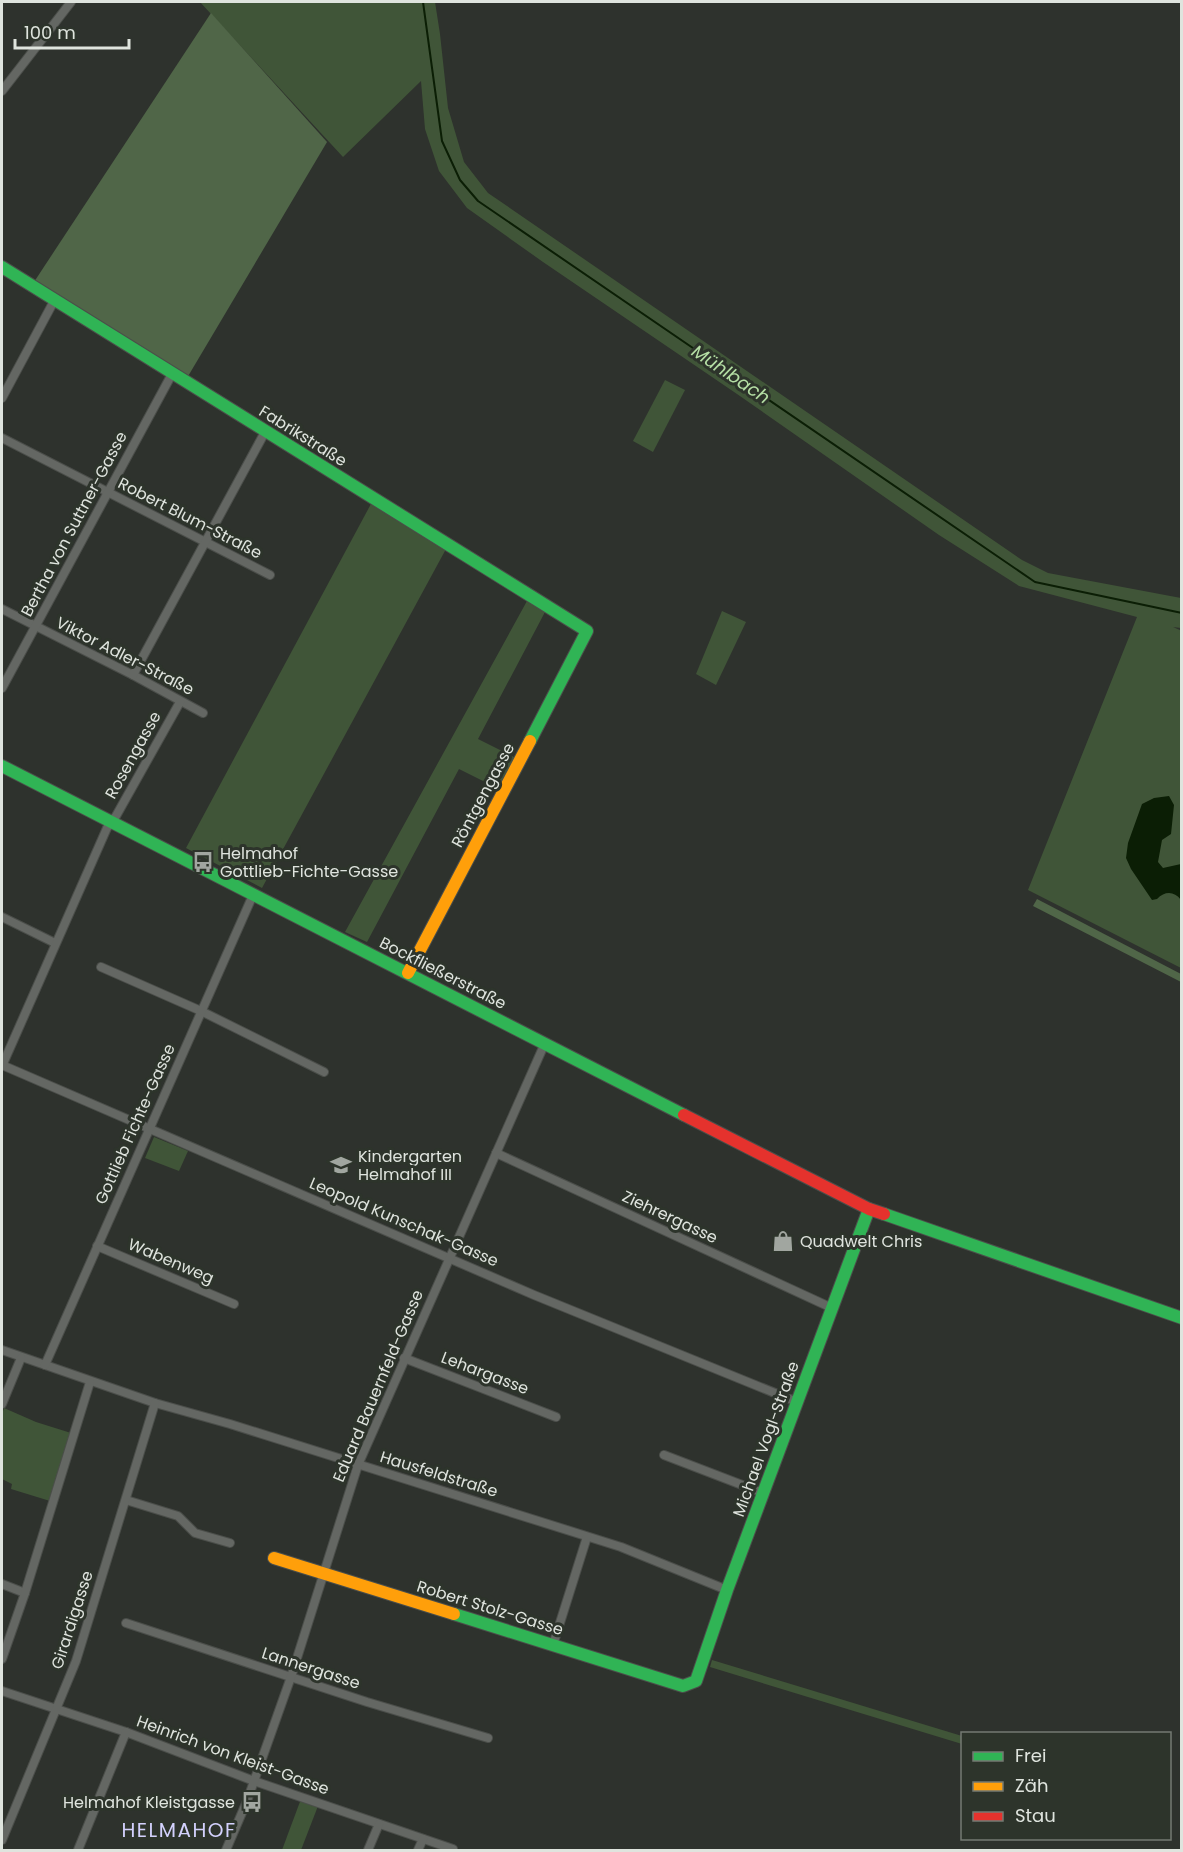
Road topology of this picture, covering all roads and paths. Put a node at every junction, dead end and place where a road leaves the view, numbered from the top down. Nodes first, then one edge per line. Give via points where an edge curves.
1 (71, 2) edge
2 (2, 91) edge
3 (2, 267) edge
4 (54, 301) junction
5 (172, 374) junction
6 (2, 398) edge
7 (265, 432) junction
8 (2, 438) edge
9 (108, 493) junction
10 (206, 543) junction
11 (270, 575) dead end
12 (2, 609) edge
13 (36, 627) junction
14 (587, 631) joint
15 (133, 675) junction
16 (2, 688) edge
17 (180, 702) junction
18 (203, 713) dead end
19 (2, 766) edge
20 (111, 822) junction
21 (253, 895) junction
22 (2, 917) edge
23 (55, 943) junction
24 (101, 966) dead end
25 (408, 973) junction
26 (201, 1011) junction
27 (545, 1043) junction
28 (2, 1065) edge
29 (324, 1072) dead end
30 (149, 1129) junction
31 (496, 1154) junction
32 (869, 1209) junction
33 (97, 1246) junction
34 (449, 1257) junction
35 (234, 1304) dead end
36 (832, 1308) junction
37 (1182, 1318) edge
38 (2, 1350) edge
39 (21, 1358) junction
40 (404, 1358) junction
41 (45, 1365) junction
42 (90, 1382) junction
43 (797, 1402) junction
44 (155, 1403) junction
45 (2, 1404) edge
46 (556, 1417) dead end
47 (664, 1455) dead end
48 (357, 1465) junction
49 (763, 1493) junction
50 (126, 1500) junction
51 (587, 1537) junction
52 (230, 1543) dead end
53 (274, 1558) dead end
54 (323, 1573) junction
55 (2, 1584) edge
56 (727, 1590) junction
57 (25, 1593) junction
58 (126, 1623) dead end
59 (553, 1645) junction
60 (2, 1659) edge
61 (291, 1677) junction
62 (696, 1681) joint
63 (2, 1691) edge
64 (55, 1709) junction
65 (126, 1732) junction
66 (488, 1738) dead end
67 (254, 1781) junction
68 (379, 1824) junction
69 (423, 1839) junction
70 (2, 1840) edge
71 (453, 1849) dead end
72 (78, 1851) edge
73 (226, 1851) edge
74 (368, 1851) edge
75 (418, 1851) edge

1 - 2 street
3 - 4 street, Fabrikstraße
4 - 5 street, Fabrikstraße
4 - 6 street
5 - 7 street, Fabrikstraße
5 - 9 street, Bertha von Suttner-Gasse
7 - 10 street
7 - 14 street, Fabrikstraße
8 - 9 street, Robert Blum-Straße
9 - 10 street, Robert Blum-Straße
9 - 13 street, Bertha von Suttner-Gasse
10 - 11 street, Robert Blum-Straße
10 - 15 street
12 - 13 street, Viktor Adler-Straße
13 - 15 street, Viktor Adler-Straße
13 - 16 street, Bertha von Suttner-Gasse
14 - 25 street, Röntgengasse
15 - 17 street, Viktor Adler-Straße
17 - 18 street, Viktor Adler-Straße
17 - 20 street, Rosengasse
19 - 20 street, Bockfließerstraße
20 - 21 street, Bockfließerstraße
20 - 23 street, Rosengasse
21 - 25 street, Bockfließerstraße
21 - 26 street, Gottlieb Fichte-Gasse
22 - 23 street
23 - 28 street, Rosengasse
24 - 26 street
25 - 27 street, Bockfließerstraße
26 - 29 street
26 - 30 street, Gottlieb Fichte-Gasse
27 - 31 street, Eduard Bauernfeld-Gasse
27 - 32 street, Bockfließerstraße
28 - 30 street, Leopold Kunschak-Gasse
30 - 33 street, Gottlieb Fichte-Gasse
30 - 34 street, Leopold Kunschak-Gasse
31 - 34 street, Eduard Bauernfeld-Gasse
31 - 36 street, Ziehrergasse
32 - 36 street, Michael Vogl-Straße
32 - 37 street, Bockfließerstraße
33 - 35 street, Wabenweg
33 - 41 street, Gottlieb Fichte-Gasse
34 - 40 street, Eduard Bauernfeld-Gasse
34 - 43 street, Leopold Kunschak-Gasse
36 - 43 street, Michael Vogl-Straße
38 - 39 street, Hausfeldstraße
39 - 41 street, Hausfeldstraße
39 - 45 street
40 - 46 street, Lehargasse
40 - 48 street, Eduard Bauernfeld-Gasse
41 - 42 street, Hausfeldstraße
42 - 44 street, Hausfeldstraße
42 - 57 street
43 - 49 street, Michael Vogl-Straße
44 - 48 street, Hausfeldstraße
44 - 50 street, Girardigasse
47 - 49 street
48 - 51 street, Hausfeldstraße
48 - 54 street, Eduard Bauernfeld-Gasse
49 - 56 street, Michael Vogl-Straße
50 - 52 street via 178,1516 195,1533
50 - 64 street, Girardigasse via 75,1661
51 - 56 street, Hausfeldstraße
51 - 59 street
53 - 54 street, Robert Stolz-Gasse
54 - 59 street, Robert Stolz-Gasse
54 - 61 street, Eduard Bauernfeld-Gasse
55 - 57 street
56 - 62 street, Michael Vogl-Straße
57 - 60 street
58 - 61 street, Lannergasse
59 - 62 street, Robert Stolz-Gasse via 684,1686
61 - 66 street, Lannergasse
61 - 67 street, Eduard Bauernfeld-Gasse
63 - 64 street, Heinrich von Kleist-Gasse
64 - 65 street, Heinrich von Kleist-Gasse
64 - 70 street, Girardigasse
65 - 67 street, Heinrich von Kleist-Gasse
65 - 72 street
67 - 68 street, Heinrich von Kleist-Gasse
67 - 73 street, Eduard Bauernfeld-Gasse
68 - 69 street, Heinrich von Kleist-Gasse
68 - 74 street
69 - 71 street, Heinrich von Kleist-Gasse
69 - 75 street

